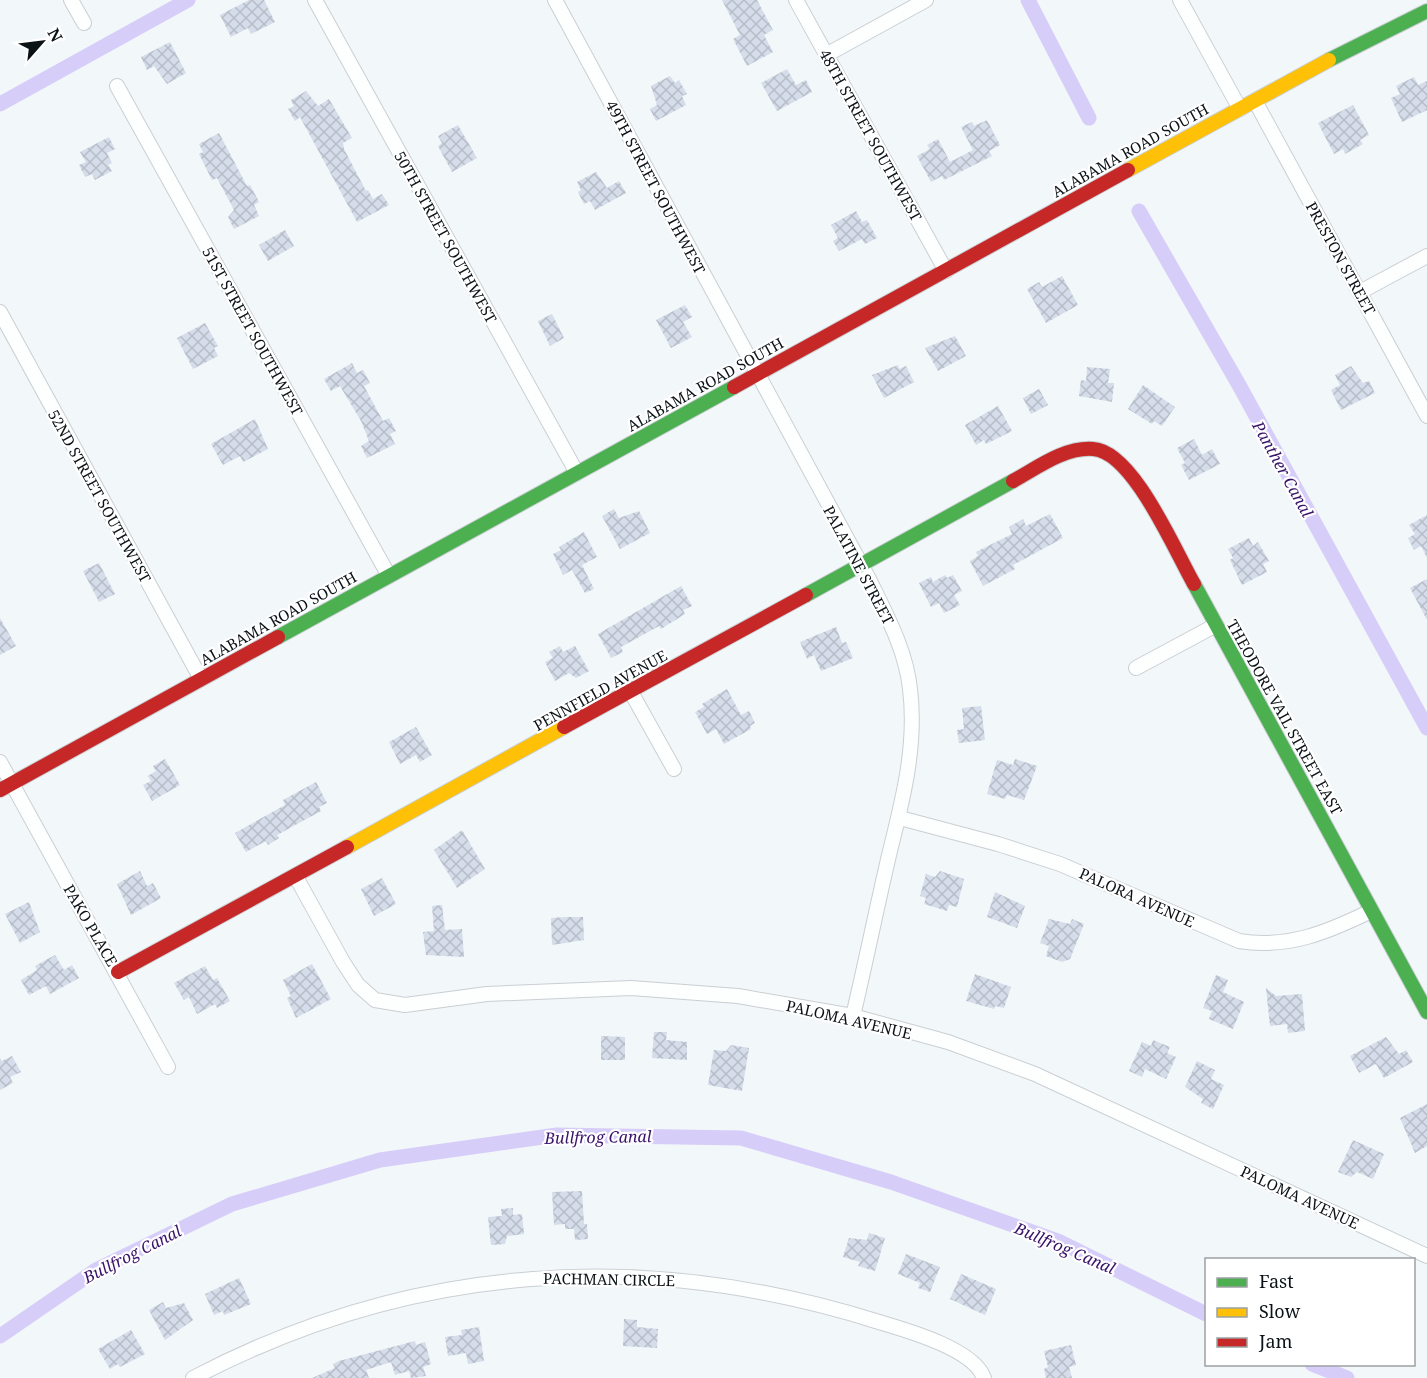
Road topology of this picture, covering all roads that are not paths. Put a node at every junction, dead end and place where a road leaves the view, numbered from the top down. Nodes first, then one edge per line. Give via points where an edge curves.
1 (71, 0) edge
2 (315, 0) edge
3 (555, 0) edge
4 (796, 0) edge
5 (926, 0) edge
6 (1180, 0) edge
7 (1421, 0) edge
8 (1427, 11) edge
9 (84, 23) dead end
10 (826, 55) junction
11 (117, 86) dead end
12 (1255, 101) junction
13 (1240, 109) junction
14 (1427, 256) edge
15 (946, 271) junction
16 (1360, 292) junction
17 (0, 312) edge
18 (756, 375) junction
19 (1427, 416) edge
20 (1101, 448) joint
21 (577, 473) junction
22 (861, 566) junction
23 (389, 576) junction
24 (1216, 626) junction
25 (1136, 669) dead end
26 (201, 679) junction
27 (631, 693) junction
28 (0, 762) edge
29 (674, 769) dead end
30 (6, 786) edge
31 (900, 818) junction
32 (296, 877) junction
33 (1371, 910) junction
34 (118, 972) junction
35 (1427, 1012) edge
36 (853, 1016) junction
37 (168, 1067) dead end
38 (1427, 1256) edge
39 (193, 1378) edge
40 (984, 1378) edge

1 - 9 street
2 - 21 street, 50TH STREET SOUTHWEST
3 - 18 street, 49TH STREET SOUTHWEST
4 - 10 street, 48TH STREET SOUTHWEST
5 - 10 street
6 - 13 street
7 - 8 street
8 - 12 street, ALABAMA ROAD SOUTH
10 - 15 street, 48TH STREET SOUTHWEST
11 - 23 street, 51ST STREET SOUTHWEST
12 - 13 street, ALABAMA ROAD SOUTH
12 - 16 street, PRESTON STREET
13 - 15 street, ALABAMA ROAD SOUTH
14 - 16 street
15 - 18 street, ALABAMA ROAD SOUTH
16 - 19 street, PRESTON STREET
17 - 26 street, 52ND STREET SOUTHWEST
18 - 21 street, ALABAMA ROAD SOUTH
18 - 22 street, PALATINE STREET
20 - 22 street, PENNFIELD AVENUE via 1079,448 1057,457
20 - 24 street, THEODORE VAIL STREET EAST via 1117,456 1138,482
21 - 23 street, ALABAMA ROAD SOUTH
22 - 27 street, PENNFIELD AVENUE
22 - 31 street, PALATINE STREET via 896,637 910,688 912,717
23 - 26 street, ALABAMA ROAD SOUTH
24 - 25 street
24 - 33 street, THEODORE VAIL STREET EAST
26 - 30 street, ALABAMA ROAD SOUTH
27 - 29 street
27 - 32 street, PENNFIELD AVENUE
28 - 30 street, PAKO PLACE
30 - 34 street, PAKO PLACE
31 - 33 street, PALORA AVENUE via 1060,864 1239,940 1257,944 1311,938
31 - 36 street, PALATINE STREET
32 - 34 street, PENNFIELD AVENUE
32 - 36 street, PALOMA AVENUE via 353,978 375,1000 405,1005 487,994 631,988 738,996
33 - 35 street, THEODORE VAIL STREET EAST
34 - 37 street, PAKO PLACE
36 - 38 street, PALOMA AVENUE via 948,1042 1035,1074
39 - 40 street, PACHMAN CIRCLE via 262,1344 392,1301 462,1287 588,1276 643,1276 787,1295 920,1336 971,1360

